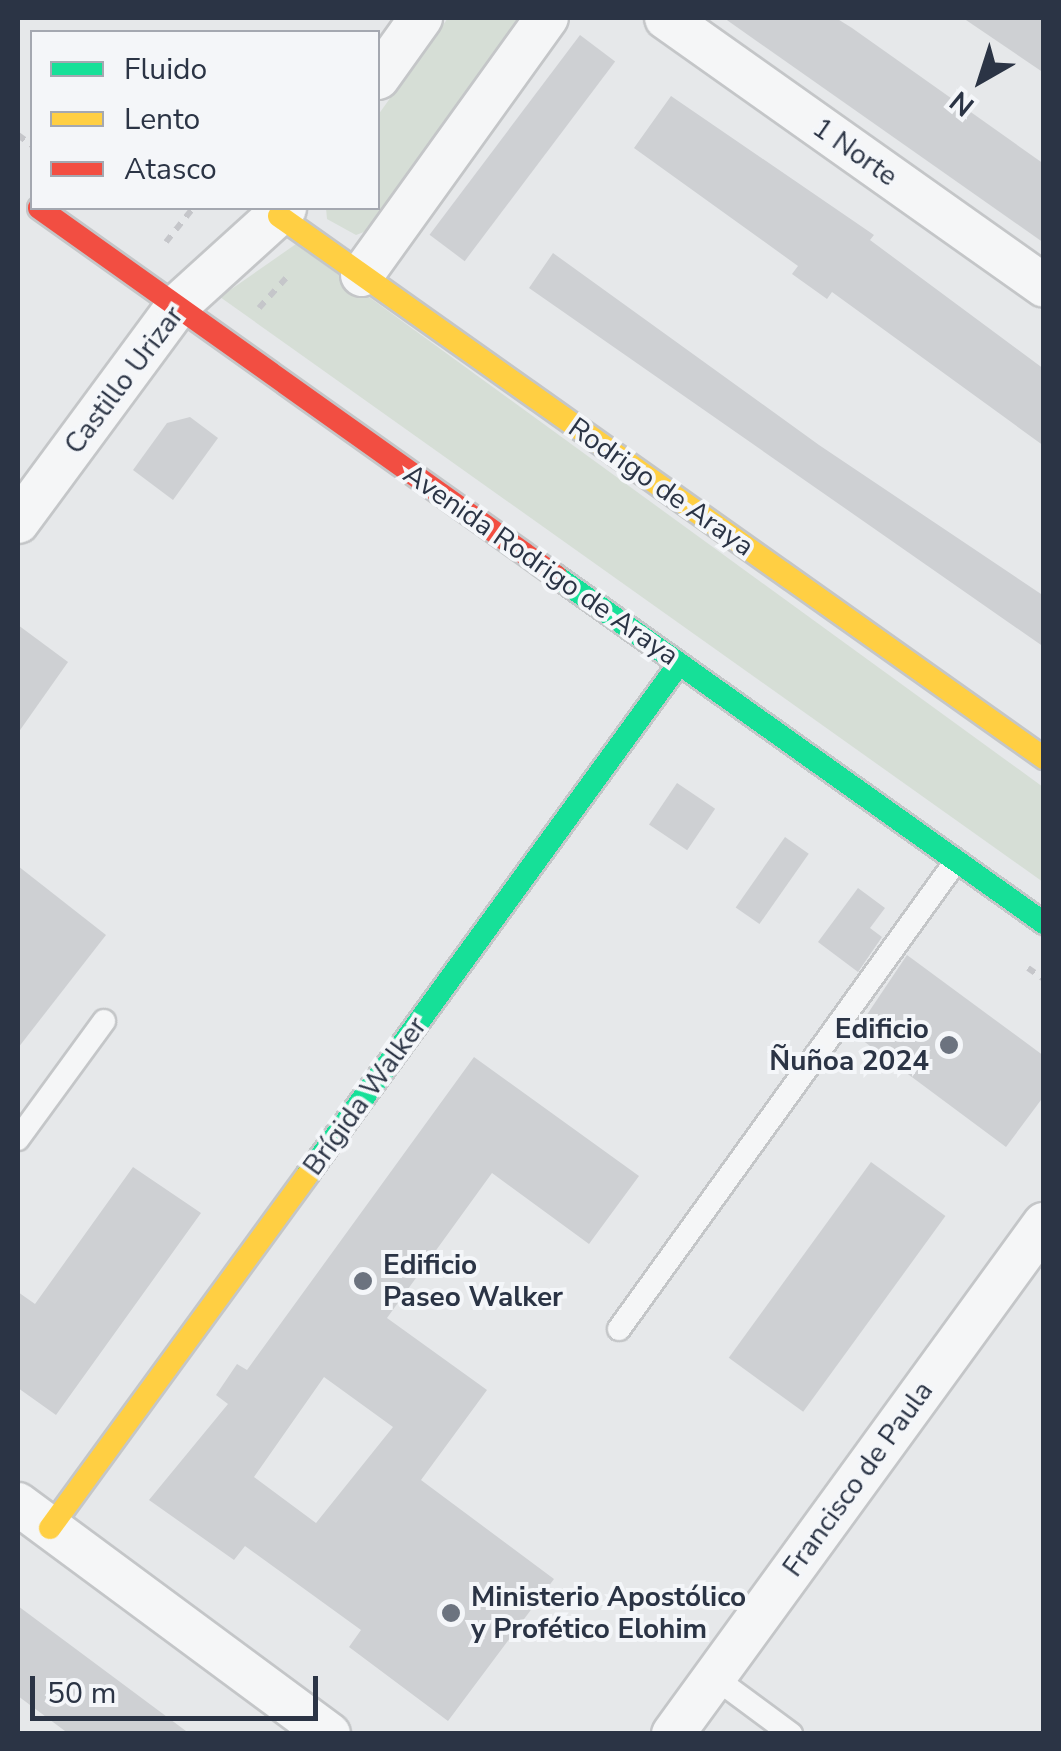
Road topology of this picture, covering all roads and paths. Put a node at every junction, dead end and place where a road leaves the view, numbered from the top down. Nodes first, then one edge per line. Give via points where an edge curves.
1 (421, 18) edge
2 (547, 18) edge
3 (666, 18) edge
4 (380, 75) edge
5 (42, 210) edge
6 (282, 212) edge
7 (318, 244) junction
8 (362, 275) junction
9 (1044, 286) edge
10 (176, 306) junction
11 (228, 342) junction
12 (18, 522) edge
13 (680, 664) junction
14 (1044, 758) edge
15 (956, 860) junction
16 (1044, 923) edge
17 (104, 1021) dead end
18 (18, 1139) edge
19 (1044, 1224) edge
20 (620, 1329) dead end
21 (34, 1516) edge
22 (714, 1677) junction
23 (312, 1729) edge
24 (780, 1730) edge
25 (673, 1734) edge

1 - 4 street
2 - 8 street
3 - 9 street, 1 Norte
5 - 10 street, Avenida Rodrigo de Araya
6 - 7 street, Rodrigo de Araya
6 - 10 street, Castillo Urizar
7 - 8 street, Rodrigo de Araya
7 - 11 path
8 - 14 street, Rodrigo de Araya
10 - 11 street, Avenida Rodrigo de Araya
10 - 12 street, Castillo Urizar
11 - 13 street, Avenida Rodrigo de Araya
13 - 15 street, Avenida Rodrigo de Araya
13 - 21 street, Brígida Walker
15 - 16 street, Avenida Rodrigo de Araya
15 - 20 lane
17 - 18 lane
19 - 22 street, Francisco de Paula
21 - 23 street
22 - 24 lane
22 - 25 street, Francisco de Paula

